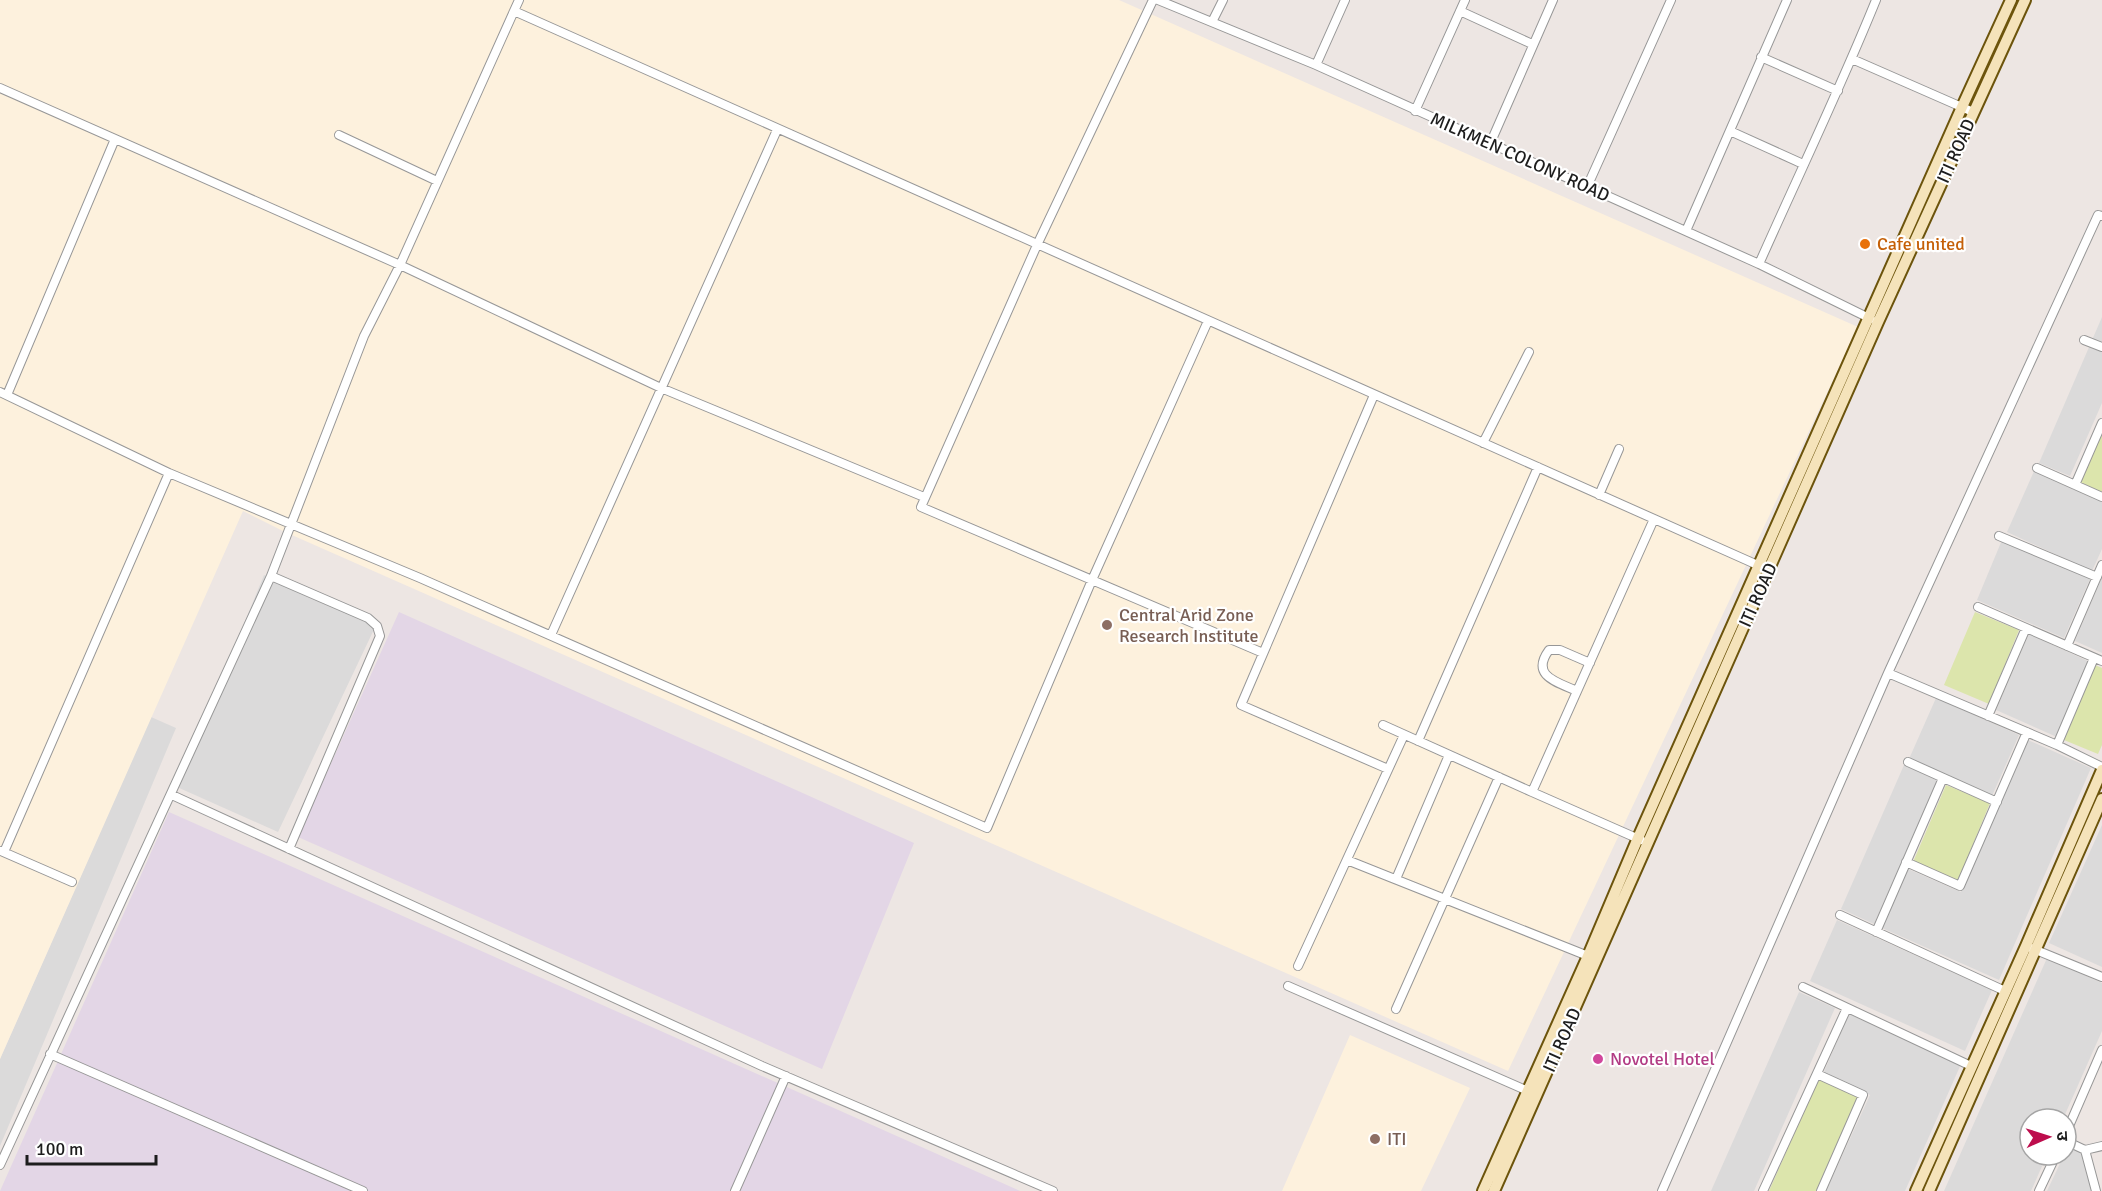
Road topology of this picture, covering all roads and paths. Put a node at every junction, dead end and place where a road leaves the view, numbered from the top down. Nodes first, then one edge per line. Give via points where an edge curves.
1 (519, 0) edge
2 (1153, 0) edge
3 (1158, 0) edge
4 (1222, 0) edge
5 (1345, 0) edge
6 (1465, 0) edge
7 (1553, 0) edge
8 (1671, 0) edge
9 (1787, 0) edge
10 (1875, 0) edge
11 (2011, 0) edge
12 (2025, 0) edge
13 (1460, 10) junction
14 (514, 11) junction
15 (1212, 22) junction
16 (1532, 44) junction
17 (1761, 57) junction
18 (1852, 59) junction
19 (1316, 65) junction
20 (0, 88) edge
21 (1838, 91) junction
22 (1962, 107) junction
23 (1415, 111) junction
24 (1973, 112) junction
25 (777, 130) junction
26 (1730, 131) junction
27 (339, 135) dead end
28 (115, 139) junction
29 (1490, 144) junction
30 (1803, 164) junction
31 (437, 181) junction
32 (1587, 187) junction
33 (2102, 216) edge
34 (1686, 231) junction
35 (1037, 245) junction
36 (1759, 264) junction
37 (400, 265) junction
38 (1873, 320) junction
39 (1208, 321) junction
40 (2084, 340) dead end
41 (2102, 347) edge
42 (1529, 352) dead end
43 (661, 388) junction
44 (4, 394) edge
45 (1374, 394) junction
46 (2101, 427) edge
47 (1484, 443) junction
48 (1619, 449) dead end
49 (1538, 467) junction
50 (2037, 468) dead end
51 (169, 472) junction
52 (2075, 485) junction
53 (1599, 495) junction
54 (924, 497) junction
55 (2102, 497) edge
56 (1654, 519) junction
57 (291, 525) junction
58 (1999, 536) dead end
59 (2102, 565) edge
60 (1764, 567) junction
61 (271, 576) junction
62 (2097, 577) junction
63 (1092, 580) junction
64 (1978, 607) dead end
65 (2026, 628) junction
66 (551, 635) junction
67 (2067, 646) junction
68 (1263, 653) junction
69 (2098, 660) edge
70 (1590, 663) junction
71 (1888, 673) junction
72 (1577, 691) junction
73 (1988, 716) junction
74 (1383, 725) dead end
75 (2027, 732) junction
76 (1404, 735) junction
77 (1418, 741) junction
78 (2057, 745) junction
79 (1449, 755) junction
80 (1908, 762) dead end
81 (2102, 768) edge
82 (1388, 770) junction
83 (1499, 777) junction
84 (1943, 778) junction
85 (1532, 792) junction
86 (172, 795) junction
87 (2102, 799) edge
88 (1996, 802) junction
89 (1643, 841) junction
90 (289, 849) junction
91 (2, 851) edge
92 (1347, 860) junction
93 (1906, 862) junction
94 (1396, 879) junction
95 (72, 882) dead end
96 (1445, 898) junction
97 (1840, 915) dead end
98 (1876, 932) junction
99 (2032, 948) junction
100 (1588, 956) junction
101 (1298, 966) dead end
102 (2102, 977) edge
103 (1288, 986) dead end
104 (1803, 987) dead end
105 (2005, 991) junction
106 (1847, 1008) junction
107 (1396, 1009) dead end
108 (2102, 1050) edge
109 (50, 1054) junction
110 (1971, 1066) junction
111 (1817, 1074) junction
112 (786, 1076) junction
113 (1528, 1091) junction
114 (2077, 1107) edge
115 (2102, 1146) edge
116 (2078, 1147) edge
117 (2085, 1150) junction
118 (0, 1165) edge
119 (2050, 1167) edge
120 (363, 1191) edge
121 (735, 1191) edge
122 (1053, 1191) edge
123 (1483, 1191) edge
124 (1494, 1191) edge
125 (1662, 1191) edge
126 (1763, 1191) edge
127 (1821, 1191) edge
128 (1916, 1191) edge
129 (1929, 1191) edge
130 (2039, 1191) edge
131 (2096, 1191) edge

1 - 14 street
2 - 35 street
3 - 15 street, MILKMEN COLONY ROAD
4 - 15 street
5 - 19 street
6 - 13 street
7 - 16 street
8 - 32 street
9 - 17 street
10 - 18 street
11 - 22 street, ITI ROAD
12 - 24 street, ITI ROAD
13 - 16 street
13 - 23 street
14 - 25 street
14 - 31 street
15 - 19 street, MILKMEN COLONY ROAD
16 - 29 street
17 - 21 street
17 - 26 street
18 - 21 street
18 - 22 street
19 - 23 street, MILKMEN COLONY ROAD
20 - 28 street
21 - 30 street
22 - 24 street
22 - 38 street, ITI ROAD
23 - 29 street, MILKMEN COLONY ROAD
24 - 38 street, ITI ROAD
25 - 35 street
25 - 43 street
26 - 30 street
26 - 34 street
27 - 31 street
28 - 37 street
28 - 44 street
29 - 32 street, MILKMEN COLONY ROAD
30 - 36 street
31 - 37 street
32 - 34 street, MILKMEN COLONY ROAD
33 - 71 street via 2098,215
34 - 36 street, MILKMEN COLONY ROAD
35 - 39 street
35 - 54 street
36 - 38 street, MILKMEN COLONY ROAD
37 - 43 street
37 - 57 street via 364,336
38 - 60 street, ITI ROAD
39 - 45 street
39 - 63 street
40 - 41 street
42 - 47 street
43 - 54 street
43 - 66 street
44 - 51 street
45 - 47 street
45 - 68 street
46 - 52 street
47 - 49 street
48 - 53 street
49 - 53 street
49 - 77 street
50 - 52 street
51 - 57 street
51 - 91 street
52 - 55 street
53 - 56 street
54 - 63 street via 921,507
56 - 60 street
56 - 70 street
57 - 61 street
57 - 66 street
58 - 62 street
59 - 62 street
60 - 89 street, ITI ROAD
61 - 86 street
61 - 90 street via 368,618 377,626 380,636
62 - 67 street
63 - 66 street via 987,828
63 - 68 street
64 - 65 street
65 - 67 street
65 - 73 street
67 - 69 street
68 - 82 street via 1241,705
69 - 78 street
70 - 72 street
70 - 72 street via 1560,650 1550,650 1546,655 1542,665 1546,676
71 - 73 street
71 - 125 street
72 - 85 street
73 - 75 street
74 - 76 street
75 - 78 street
75 - 88 street
76 - 77 street
76 - 82 street
77 - 79 street
78 - 81 street
79 - 83 street
79 - 94 street
80 - 84 street
81 - 99 street
82 - 92 street
83 - 85 street
83 - 96 street
84 - 88 street
84 - 93 street
85 - 89 street
86 - 90 street
86 - 109 street
87 - 99 street
88 - 93 street via 1960,886
89 - 100 street, ITI ROAD
89 - 124 street, ITI ROAD
90 - 112 street
91 - 95 street
92 - 94 street
92 - 101 street
93 - 98 street
94 - 96 street
96 - 100 street
96 - 107 street
97 - 98 street
98 - 105 street
99 - 102 street
99 - 105 street
99 - 129 street
100 - 113 street, ITI ROAD
103 - 113 street
104 - 106 street
105 - 110 street
106 - 110 street
106 - 111 street
108 - 114 street
109 - 118 street
109 - 120 street
110 - 128 street
111 - 126 street
111 - 127 street via 1863,1095
112 - 121 street
112 - 122 street
113 - 123 street, ITI ROAD
115 - 117 street
116 - 117 street
117 - 131 street
119 - 130 street

